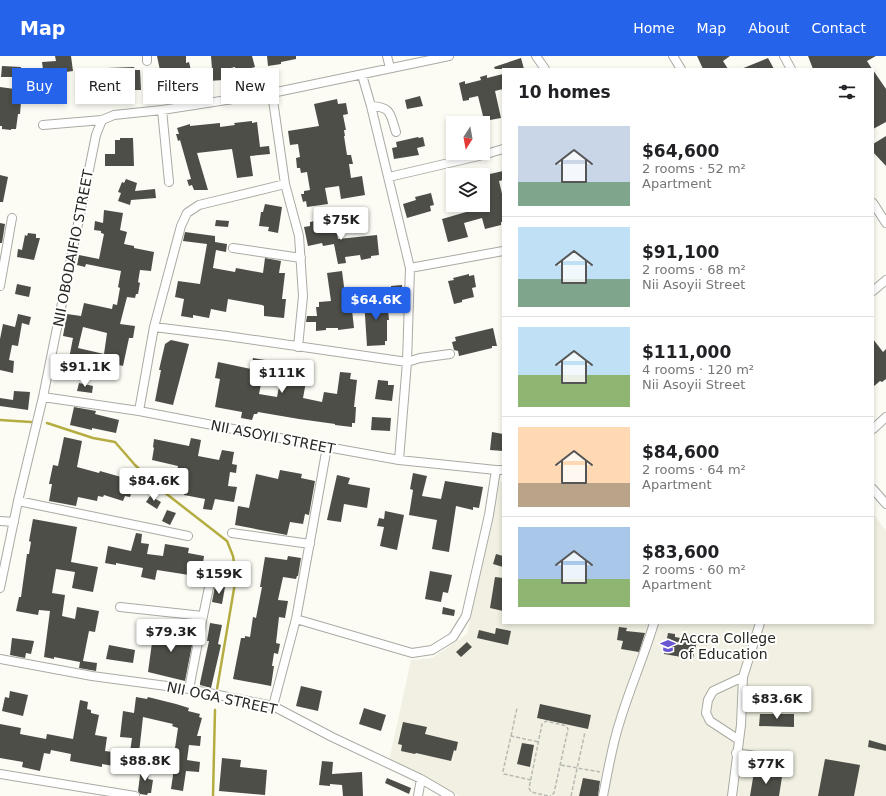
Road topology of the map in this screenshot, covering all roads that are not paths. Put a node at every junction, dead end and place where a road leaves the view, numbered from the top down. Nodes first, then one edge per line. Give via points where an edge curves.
1 (387, 56) edge
2 (449, 56) edge
3 (536, 56) edge
4 (673, 56) edge
5 (784, 56) edge
6 (390, 68) junction
7 (544, 68) edge
8 (679, 68) edge
9 (790, 68) edge
10 (362, 75) junction
11 (279, 92) edge
12 (221, 101) edge
13 (274, 104) edge
14 (371, 106) junction
15 (162, 110) junction
16 (102, 120) junction
17 (43, 125) dead end
18 (396, 132) dead end
19 (502, 149) edge
20 (389, 177) junction
21 (169, 182) dead end
22 (285, 184) junction
23 (874, 205) edge
24 (12, 218) dead end
25 (886, 223) edge
26 (233, 248) dead end
27 (502, 250) edge
28 (301, 258) junction
29 (410, 268) junction
30 (886, 280) edge
31 (0, 286) edge
32 (874, 290) edge
33 (154, 327) junction
34 (298, 346) junction
35 (450, 354) dead end
36 (407, 362) junction
37 (43, 397) junction
38 (139, 411) junction
39 (886, 417) edge
40 (874, 428) edge
41 (327, 448) junction
42 (399, 460) junction
43 (499, 470) edge
44 (874, 490) edge
45 (18, 501) junction
46 (886, 504) edge
47 (0, 521) edge
48 (14, 522) junction
49 (232, 534) dead end
50 (188, 536) dead end
51 (310, 544) junction
52 (213, 568) dead end
53 (0, 588) edge
54 (120, 607) dead end
55 (203, 616) junction
56 (296, 619) junction
57 (654, 624) edge
58 (760, 624) edge
59 (0, 659) edge
60 (743, 677) junction
61 (189, 689) junction
62 (273, 706) junction
63 (739, 740) junction
64 (736, 753) junction
65 (769, 758) dead end
66 (0, 774) edge
67 (420, 779) junction
68 (135, 796) edge
69 (418, 796) edge
70 (450, 796) edge
71 (603, 796) edge
72 (732, 796) edge

1 - 6 street
2 - 6 street
3 - 7 street
4 - 8 street
5 - 9 street
6 - 10 street
10 - 11 street
10 - 14 street
12 - 15 street
13 - 22 street
14 - 18 street via 381,106 389,112
14 - 20 street
15 - 16 street via 114,115
15 - 21 street
16 - 17 street
16 - 37 street, NII OBODAIFIO STREET via 96,135
19 - 20 street
20 - 29 street
22 - 28 street via 299,236
22 - 33 street via 199,205 187,213 180,226
23 - 25 street
24 - 31 street
26 - 28 street
27 - 29 street
28 - 34 street via 303,296
29 - 36 street
30 - 32 street
33 - 34 street
33 - 38 street
34 - 36 street
35 - 36 street
36 - 42 street
37 - 38 street, NII ASOYII STREET
37 - 45 street, NII OBODAIFIO STREET
38 - 41 street, NII ASOYII STREET
39 - 40 street
41 - 42 street, NII ASOYII STREET
41 - 51 street
42 - 43 street, NII ASOYII STREET
43 - 56 street via 466,616 454,637 432,650 412,653
44 - 46 street
45 - 48 street, NII OBODAIFIO STREET
45 - 50 street
47 - 48 street
48 - 53 street, NII OBODAIFIO STREET
49 - 51 street
51 - 56 street
52 - 55 street
54 - 55 street
55 - 61 street
56 - 62 street
57 - 71 street via 619,723
58 - 60 street
59 - 61 street, NII OGA STREET via 92,676
60 - 63 street
60 - 63 street via 713,691 708,700 706,713 710,721
61 - 62 street, NII OGA STREET
62 - 67 street, NII OGA STREET
63 - 64 street
64 - 65 street
64 - 72 street
66 - 68 street
67 - 69 street
67 - 70 street, NII OGA STREET

